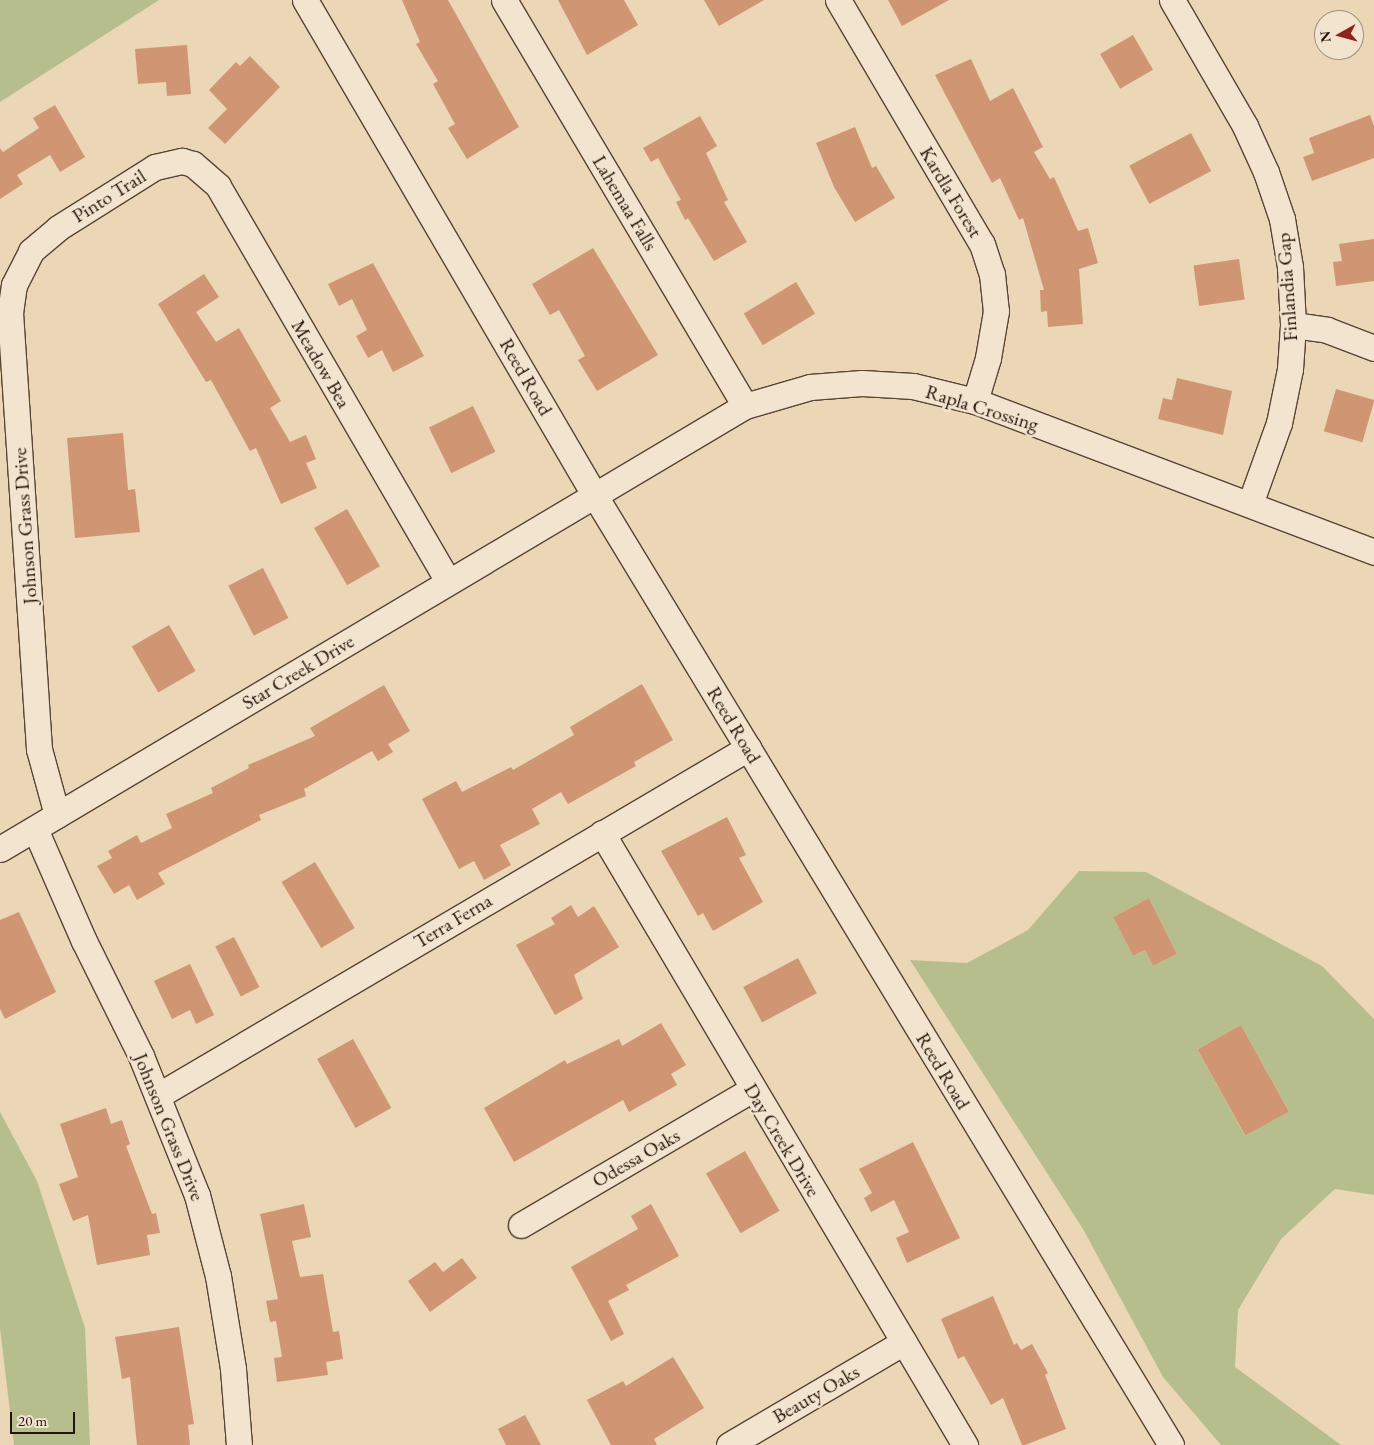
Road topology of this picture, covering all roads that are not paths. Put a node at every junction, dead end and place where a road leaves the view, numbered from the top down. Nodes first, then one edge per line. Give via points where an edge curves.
1 (305, 0) edge
2 (504, 0) edge
3 (838, 0) edge
4 (1172, 0) edge
5 (182, 161) joint
6 (40, 242) joint
7 (1293, 326) junction
8 (1374, 348) edge
9 (975, 401) junction
10 (745, 406) junction
11 (596, 496) junction
12 (1250, 504) junction
13 (1374, 552) edge
14 (448, 581) junction
15 (748, 748) junction
16 (57, 815) junction
17 (35, 829) junction
18 (602, 832) junction
19 (0, 849) edge
20 (751, 1090) junction
21 (158, 1095) junction
22 (521, 1225) dead end
23 (904, 1342) junction
24 (239, 1445) edge
25 (729, 1445) edge
26 (965, 1445) edge
27 (1171, 1445) edge

1 - 11 street, Reed Road
2 - 10 street, Lahemaa Falls
3 - 9 street, Kardla Forest via 982,244 992,274 996,311 988,358
4 - 7 street, Finlandia Gap via 1245,126 1266,172 1282,219
5 - 6 street, Pinto Trail via 155,168
5 - 14 street, Meadow Bea via 204,170 218,186
6 - 16 street, Johnson Grass Drive via 27,258 14,285 10,314 39,749
7 - 8 street via 1327,330
7 - 12 street, Finlandia Gap via 1290,368 1278,423
9 - 10 street, Rapla Crossing via 913,386 862,383 810,387
9 - 12 street, Rapla Crossing
10 - 11 street, Rapla Crossing
11 - 14 street, Star Creek Drive
11 - 15 street, Reed Road
12 - 13 street, Rapla Crossing
14 - 16 street, Star Creek Drive
15 - 18 street, Terra Ferna
15 - 27 street, Reed Road
16 - 17 street, Star Creek Drive
17 - 19 street, Star Creek Drive
17 - 21 street, Johnson Grass Drive
18 - 20 street, Day Creek Drive
18 - 21 street, Terra Ferna
20 - 22 street, Odessa Oaks
20 - 23 street, Day Creek Drive
21 - 24 street, Johnson Grass Drive via 197,1195 218,1276 233,1369
23 - 25 street, Beauty Oaks
23 - 26 street, Day Creek Drive

